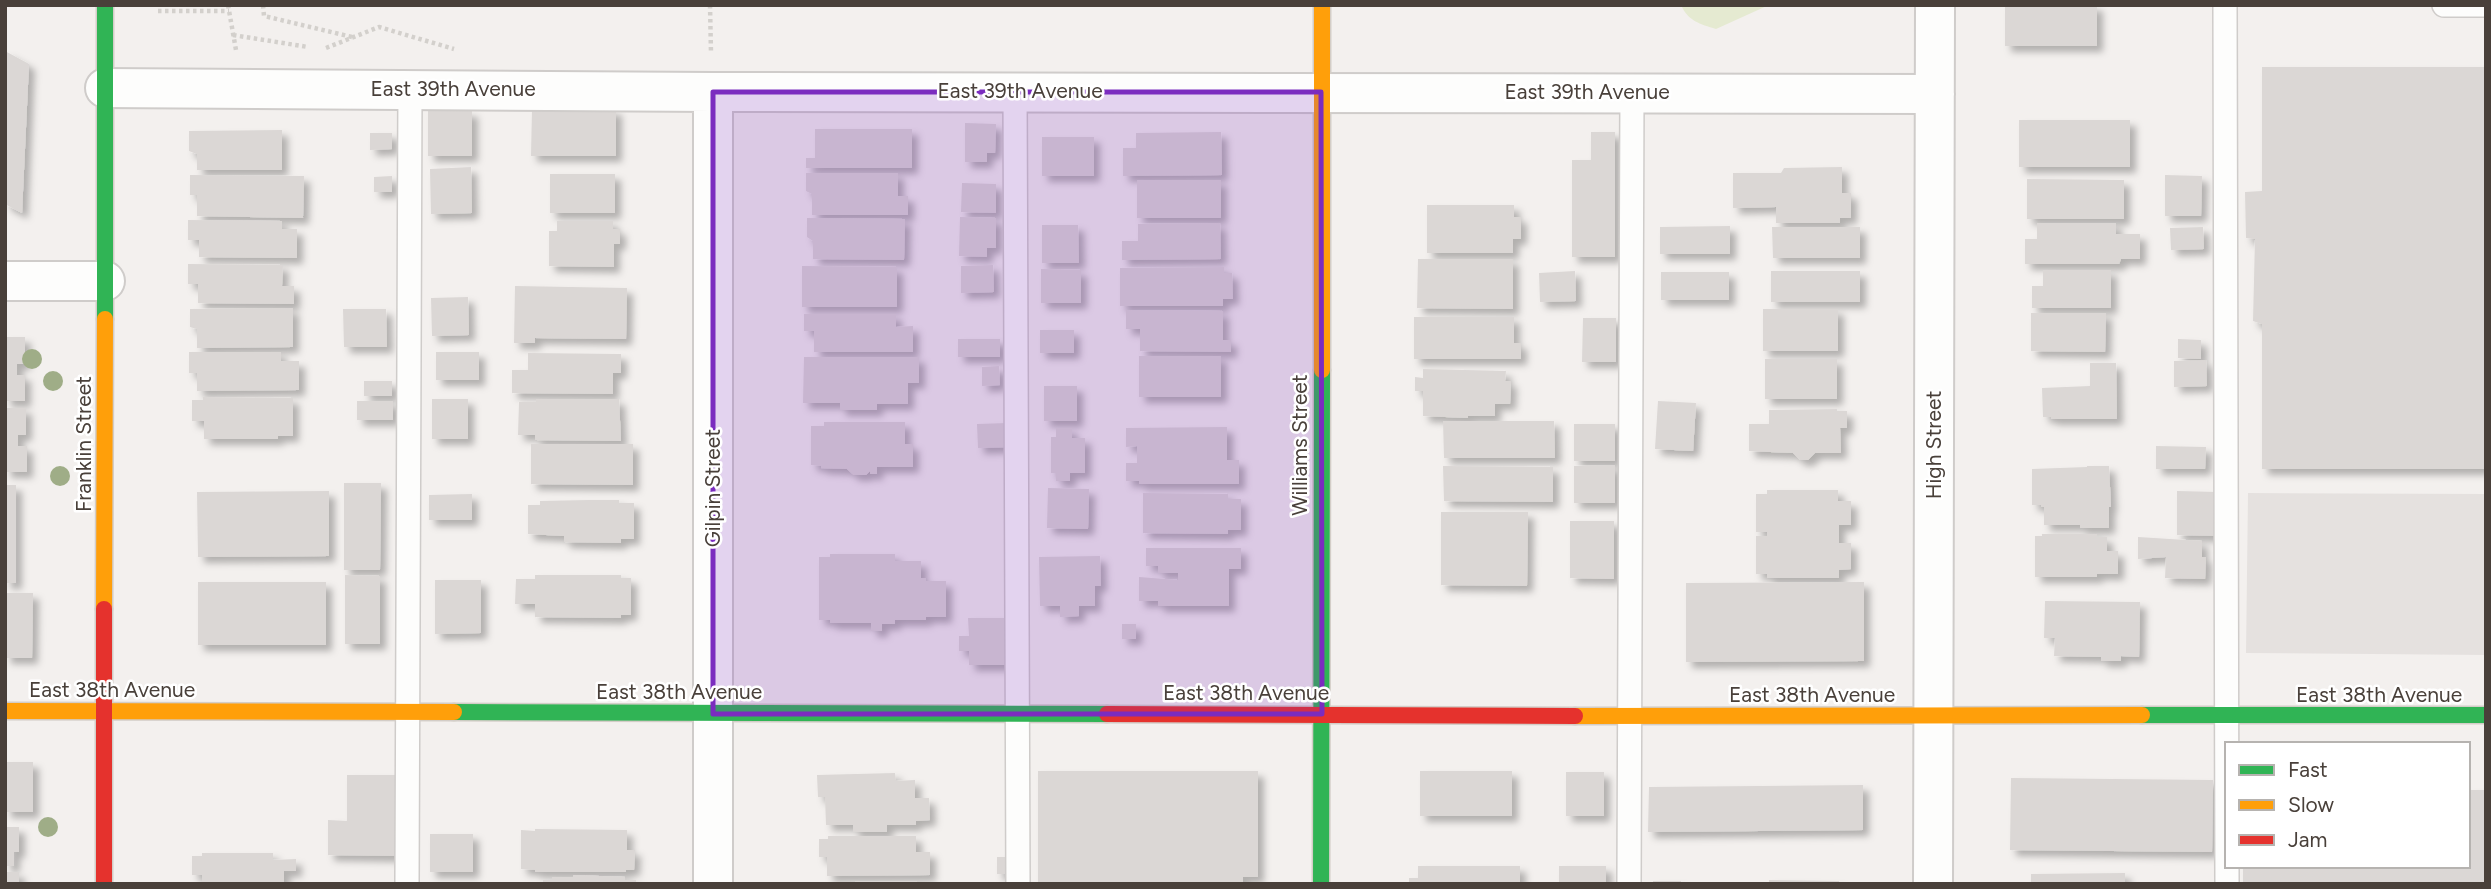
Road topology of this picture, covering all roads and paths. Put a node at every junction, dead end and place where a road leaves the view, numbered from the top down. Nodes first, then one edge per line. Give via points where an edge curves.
1 (105, 5) edge
2 (263, 5) edge
3 (710, 5) edge
4 (1322, 5) edge
5 (1934, 5) edge
6 (2225, 5) edge
7 (2444, 5) edge
8 (2486, 5) edge
9 (228, 8) edge
10 (158, 11) dead end
11 (353, 38) dead end
12 (711, 53) dead end
13 (237, 57) dead end
14 (106, 88) junction
15 (410, 88) junction
16 (1015, 91) junction
17 (713, 92) junction
18 (1321, 92) junction
19 (1632, 92) junction
20 (1934, 93) junction
21 (5, 281) edge
22 (105, 281) junction
23 (5, 711) edge
24 (104, 711) junction
25 (407, 712) junction
26 (713, 713) junction
27 (1018, 713) junction
28 (1322, 714) junction
29 (2486, 715) edge
30 (1629, 716) junction
31 (1934, 716) junction
32 (2225, 717) junction
33 (2225, 742) edge
34 (104, 884) edge
35 (407, 884) edge
36 (713, 884) edge
37 (1018, 884) edge
38 (1321, 884) edge
39 (1629, 884) edge
40 (1933, 884) edge

1 - 14 street, Franklin Street
2 - 11 path via 264,16
3 - 12 path
4 - 18 street, Williams Street
5 - 20 street, High Street
6 - 32 lane
7 - 8 lane
9 - 10 path
9 - 13 path
14 - 15 street, East 39th Avenue
14 - 22 street, Franklin Street
15 - 17 street, East 39th Avenue
15 - 25 lane
16 - 17 street, East 39th Avenue
16 - 18 street, East 39th Avenue
16 - 27 lane
17 - 26 street, Gilpin Street
18 - 19 street, East 39th Avenue
18 - 28 street, Williams Street
19 - 20 street, East 39th Avenue
19 - 30 lane
20 - 31 street, High Street
21 - 22 street
22 - 24 street, Franklin Street
23 - 24 street, East 38th Avenue
24 - 25 street, East 38th Avenue
24 - 34 street, Franklin Street
25 - 26 street, East 38th Avenue
25 - 35 lane
26 - 27 street, East 38th Avenue
26 - 36 street, Gilpin Street
27 - 28 street, East 38th Avenue
27 - 37 lane
28 - 30 street, East 38th Avenue
28 - 38 street, Williams Street
29 - 32 street, East 38th Avenue
30 - 31 street, East 38th Avenue
30 - 39 lane
31 - 32 street, East 38th Avenue
31 - 40 street, High Street
32 - 33 lane

